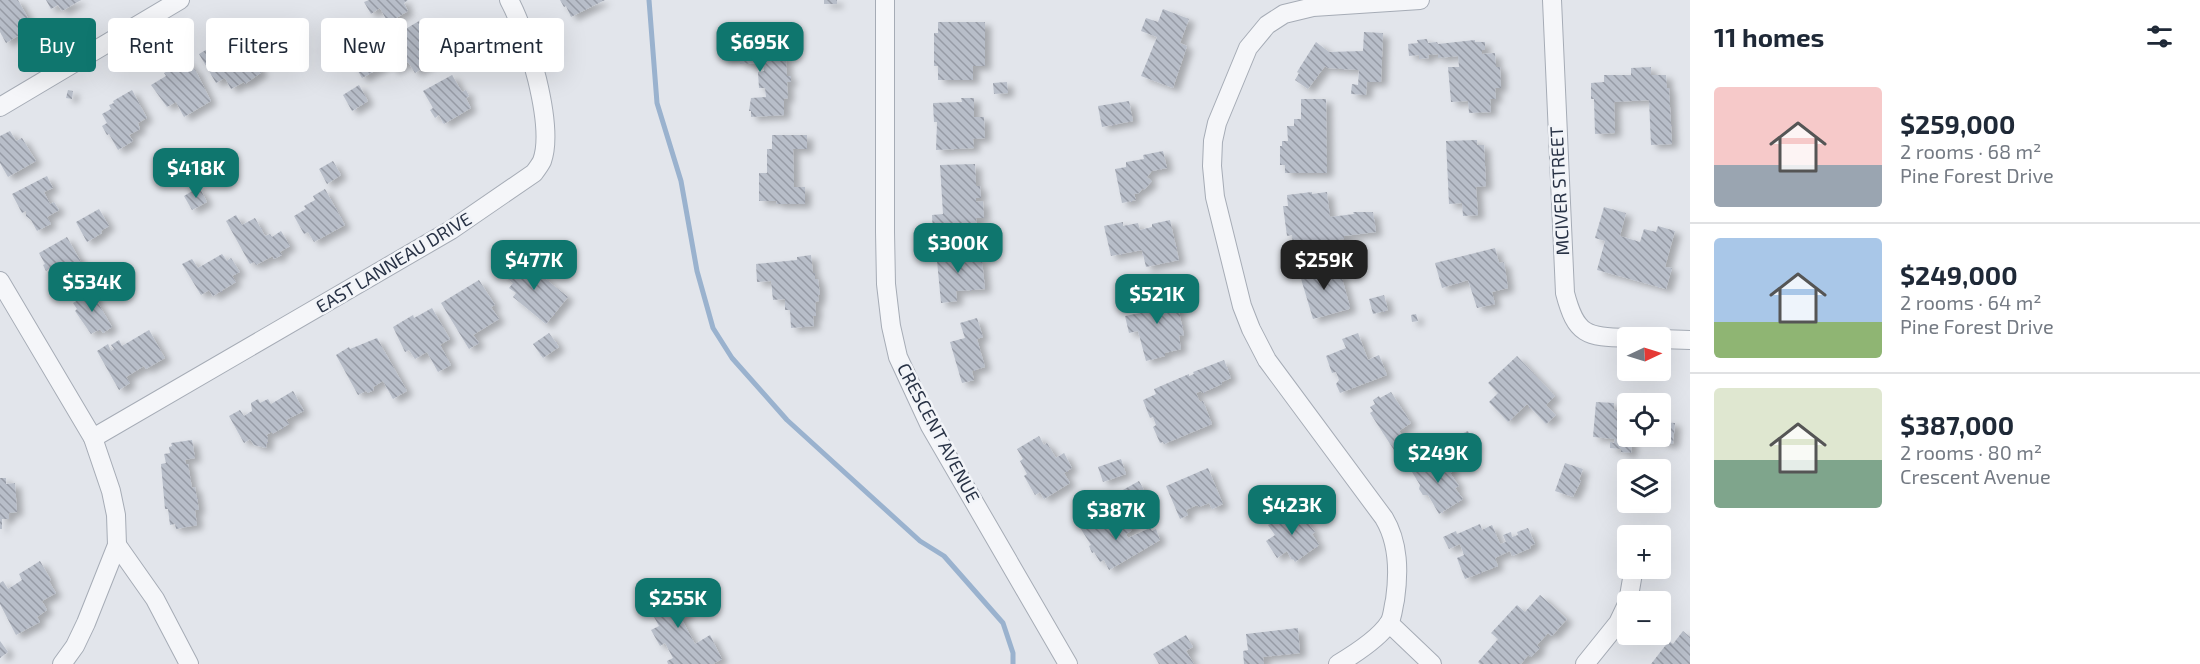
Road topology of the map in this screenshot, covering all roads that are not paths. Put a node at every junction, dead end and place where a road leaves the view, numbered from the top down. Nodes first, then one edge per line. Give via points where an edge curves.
1 (180, 0) edge
2 (509, 0) edge
3 (885, 0) edge
4 (1420, 0) edge
5 (1552, 0) edge
6 (0, 107) edge
7 (0, 281) edge
8 (1617, 337) edge
9 (1671, 339) edge
10 (1690, 340) edge
11 (93, 438) junction
12 (117, 545) junction
13 (1389, 623) junction
14 (1617, 624) edge
15 (62, 664) edge
16 (189, 664) edge
17 (1068, 664) edge
18 (1338, 664) edge
19 (1432, 664) edge
20 (1586, 664) edge

1 - 6 street
2 - 11 street, EAST LANNEAU DRIVE via 522,27 543,112 545,144 542,161 534,173 451,230
3 - 17 street, CRESCENT AVENUE via 886,284 898,357 930,426
4 - 13 street via 1313,7 1284,14 1267,25 1248,48 1213,141 1215,197 1251,329 1267,360 1390,527 1398,578
5 - 8 street, MCIVER STREET via 1565,293 1571,315 1580,327 1592,335
7 - 11 street
9 - 10 street
11 - 12 street via 111,491
12 - 15 street via 86,623
12 - 16 street via 155,599
13 - 18 street
13 - 19 street
14 - 20 street

